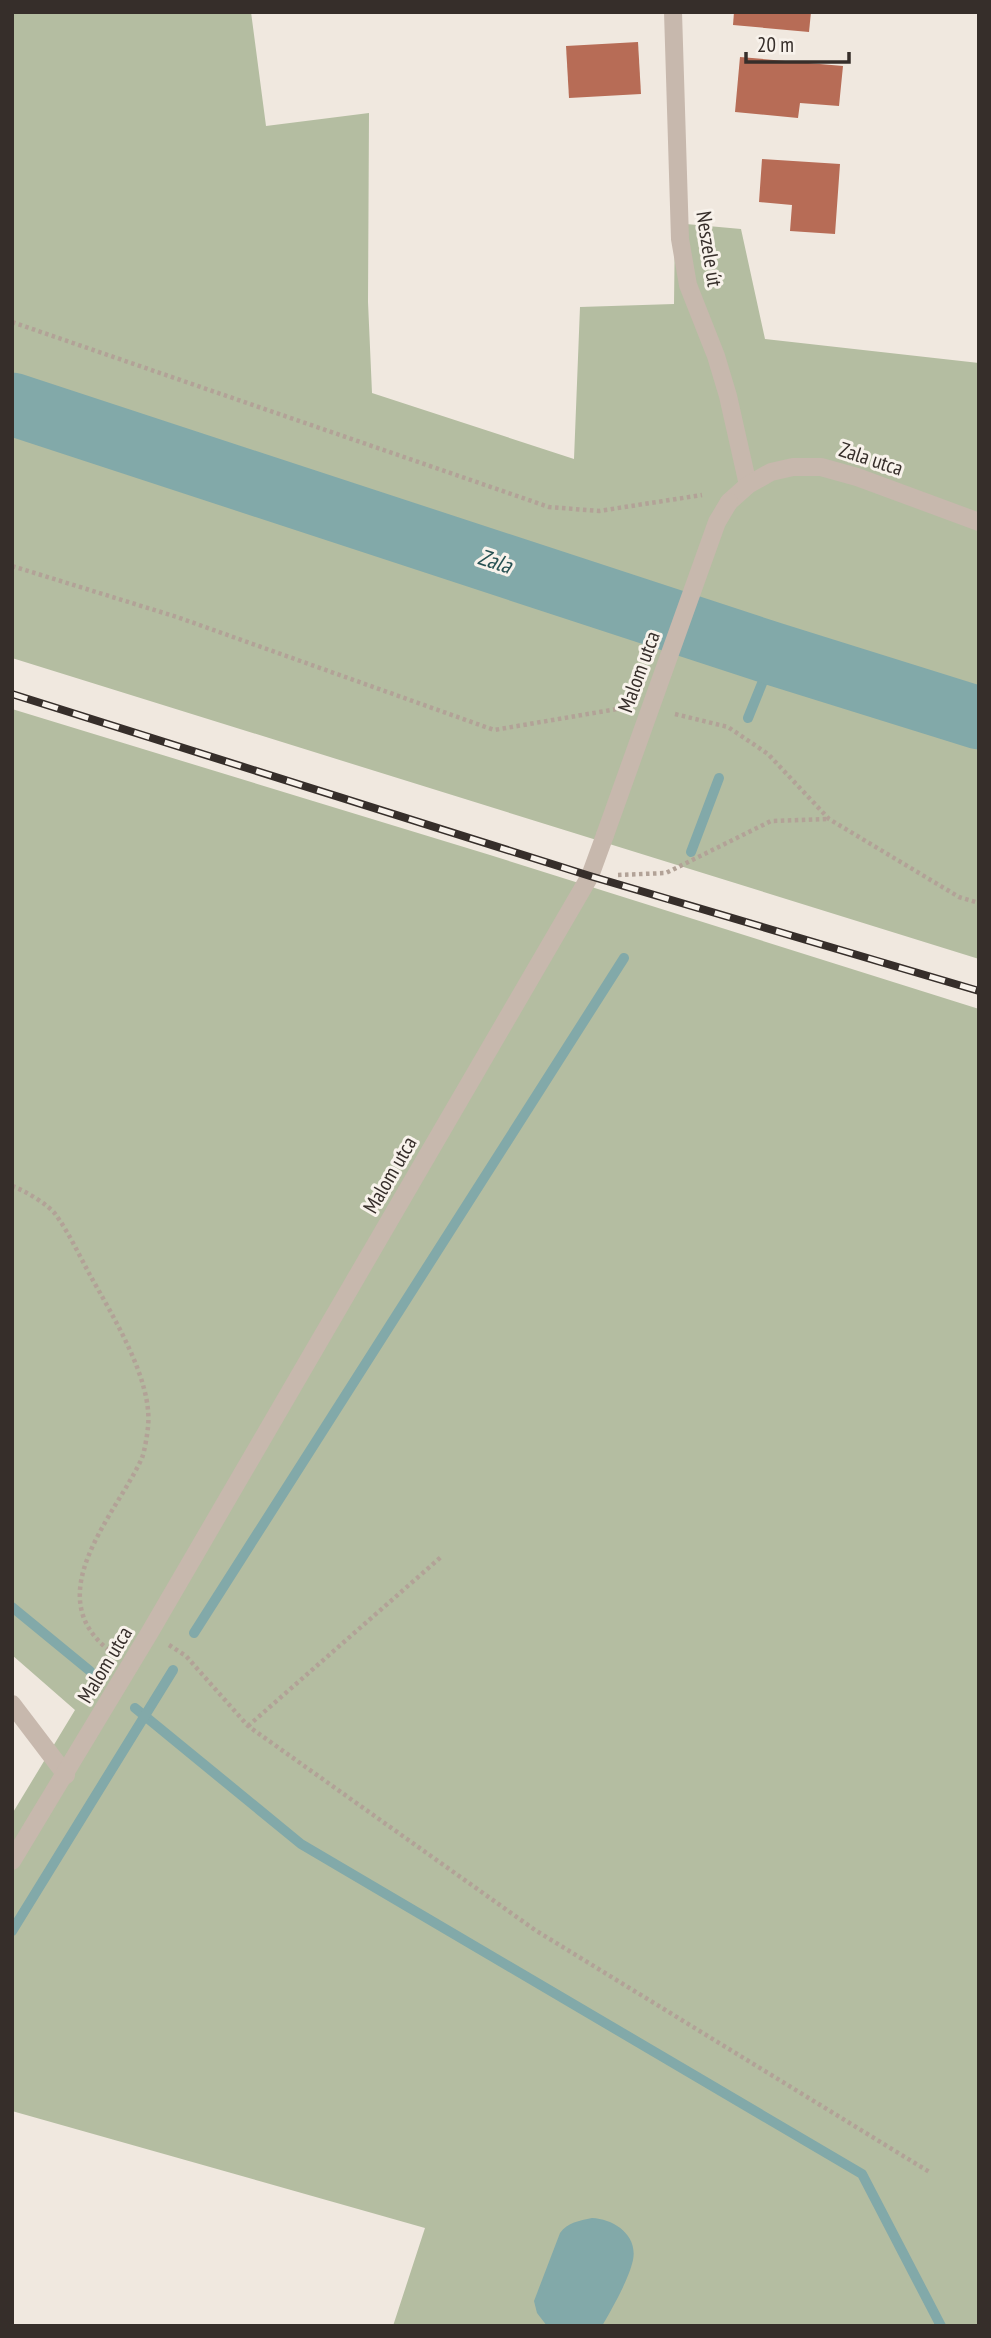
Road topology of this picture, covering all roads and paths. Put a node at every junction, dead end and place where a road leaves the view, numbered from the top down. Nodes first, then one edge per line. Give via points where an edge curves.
1 (673, 12) edge
2 (12, 322) edge
3 (748, 485) junction
4 (705, 494) dead end
5 (979, 522) edge
6 (12, 566) edge
7 (624, 707) dead end
8 (663, 711) dead end
9 (829, 819) junction
10 (590, 876) junction
11 (979, 903) edge
12 (12, 1186) edge
13 (442, 1557) dead end
14 (150, 1632) junction
15 (130, 1666) junction
16 (12, 1704) edge
17 (247, 1726) junction
18 (66, 1775) junction
19 (12, 1861) edge
20 (931, 2173) dead end

1 - 3 street, Neszele út via 680,239 688,285 716,356
2 - 4 path via 549,508 600,511
3 - 5 street, Zala utca via 771,472 821,467
3 - 10 street, Malom utca, bridge via 729,502 717,522
6 - 7 path via 177,617 494,730
8 - 9 path via 728,727 768,754
9 - 10 path via 771,821 666,873
9 - 11 path via 958,897
10 - 14 street, Malom utca
12 - 15 path via 55,1212 117,1323 144,1384 149,1424 143,1456 92,1544 80,1597 83,1619 95,1640
13 - 17 path
14 - 15 street, Malom utca
14 - 17 path via 186,1657
15 - 18 street, Malom utca
16 - 18 street
17 - 20 path via 535,1930
18 - 19 street, Malom utca

